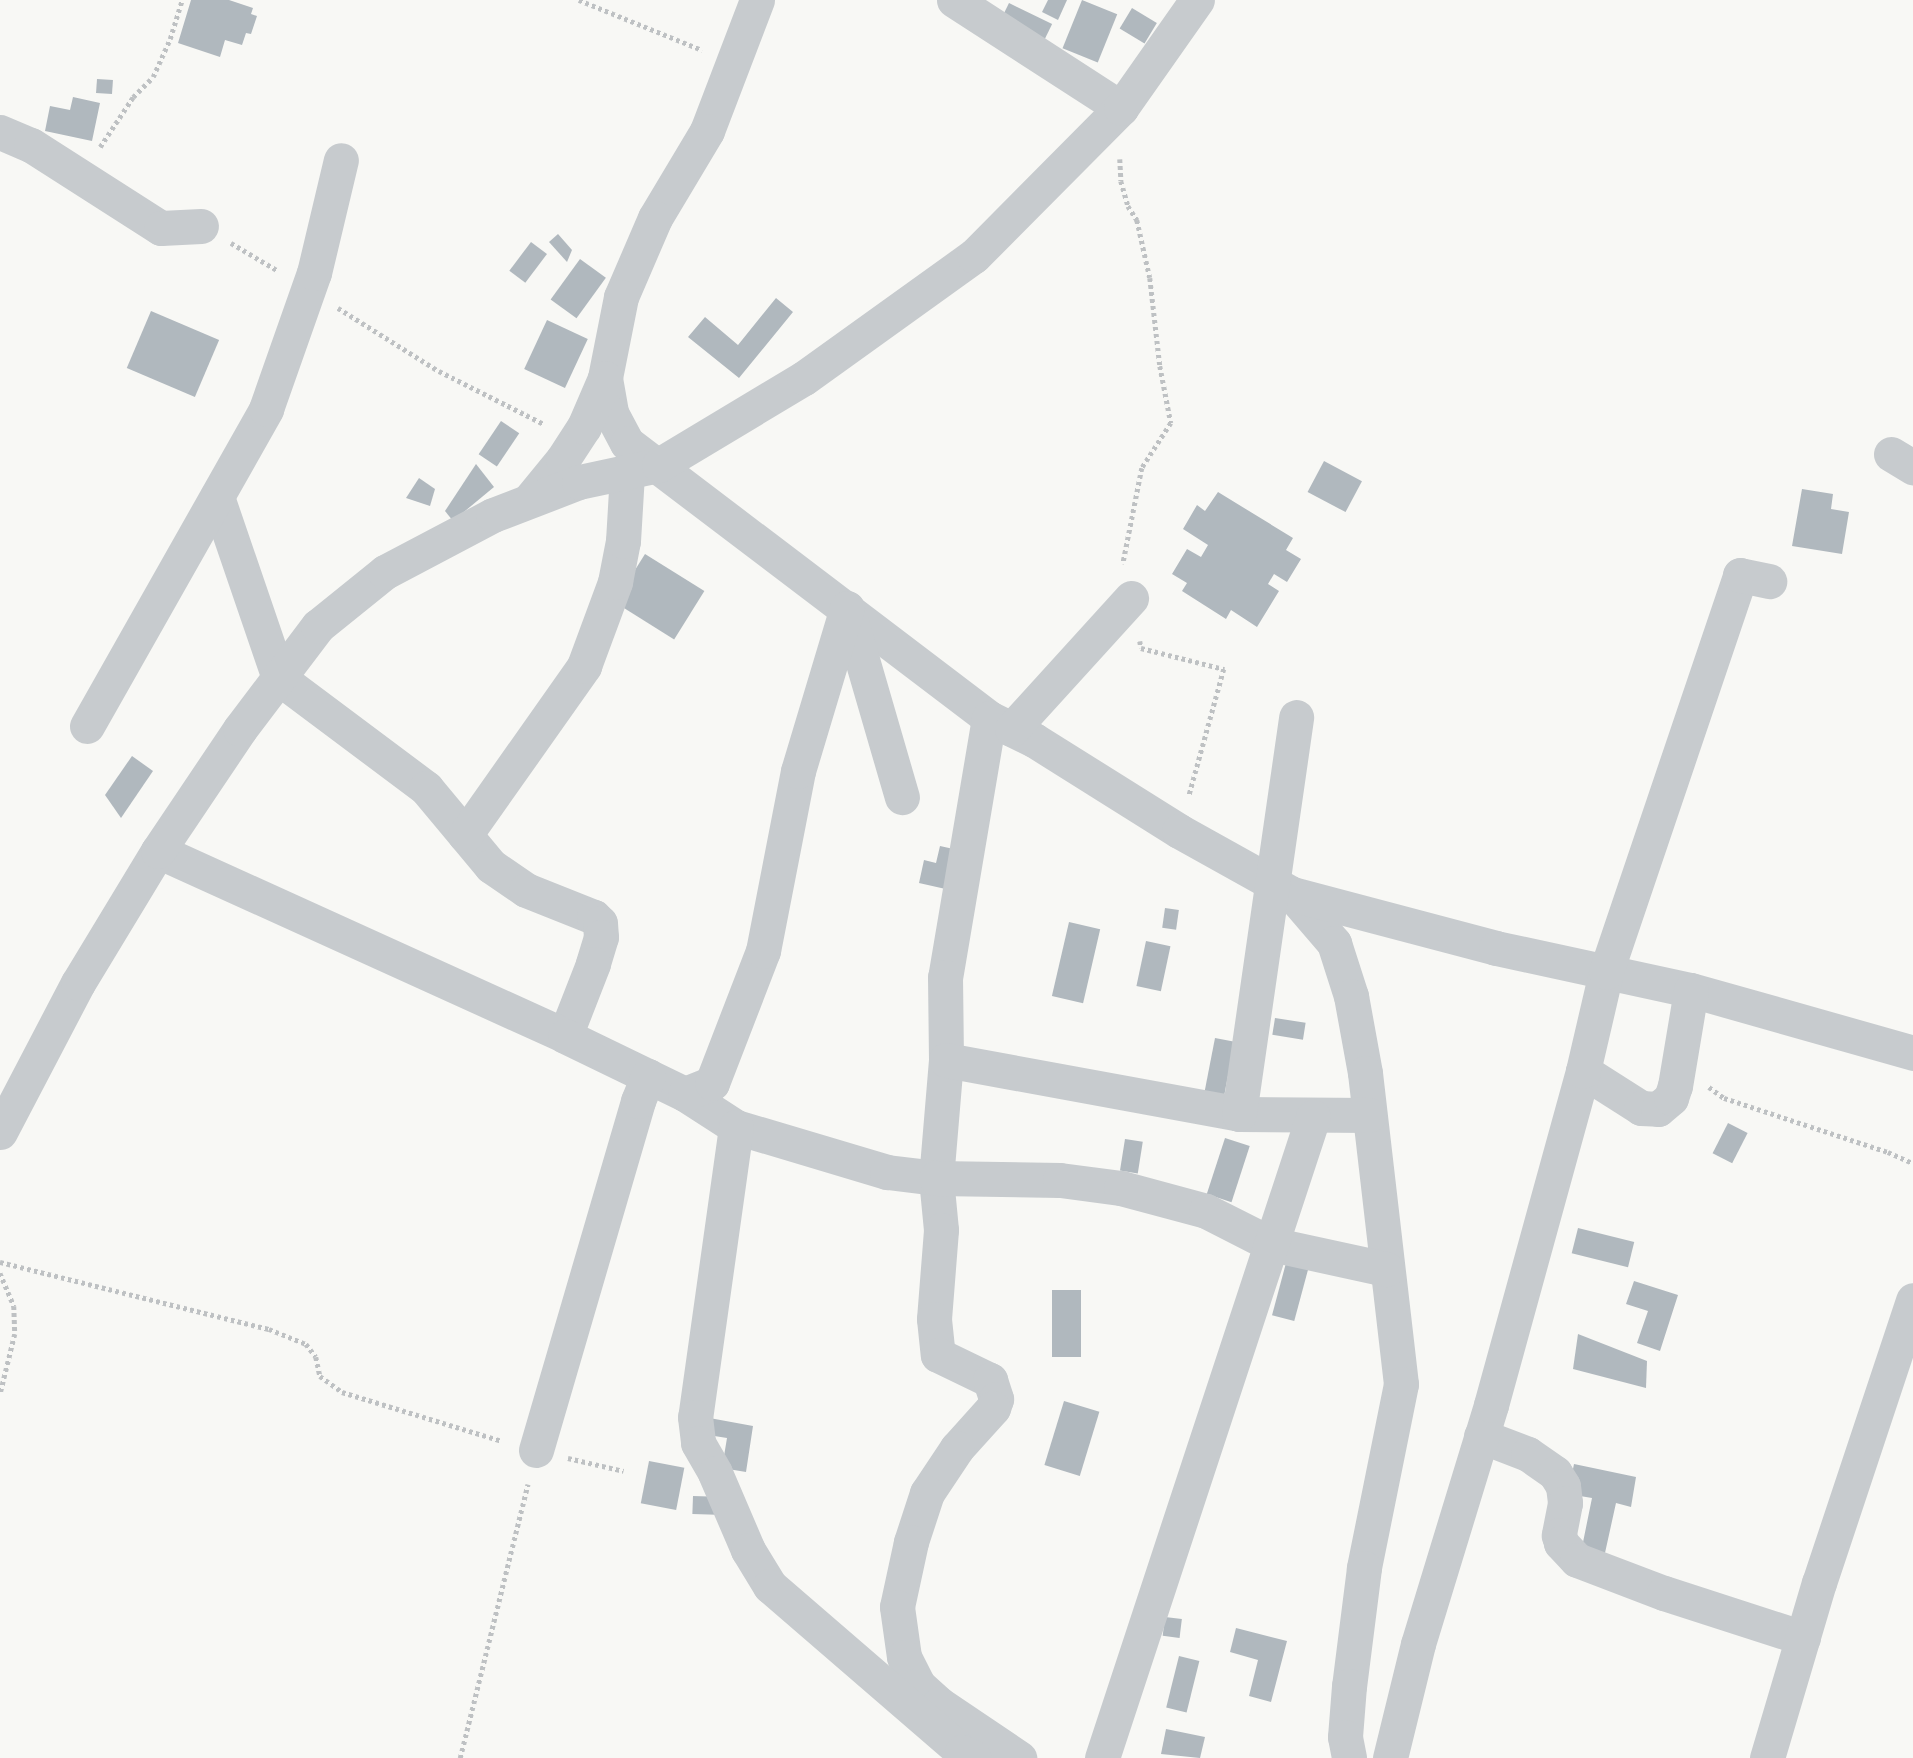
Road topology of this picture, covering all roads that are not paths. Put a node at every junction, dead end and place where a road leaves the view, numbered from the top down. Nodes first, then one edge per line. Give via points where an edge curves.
1 (757, 0) edge
2 (954, 0) edge
3 (1197, 0) edge
4 (1121, 108) junction
5 (0, 132) edge
6 (341, 160) dead end
7 (201, 226) dead end
8 (605, 378) junction
9 (643, 470) junction
10 (217, 497) junction
11 (531, 498) junction
12 (1769, 581) dead end
13 (1130, 598) road end
14 (847, 608) junction
15 (279, 678) junction
16 (1296, 717) dead end
17 (1001, 724) junction
18 (87, 726) dead end
19 (902, 797) dead end
20 (465, 835) junction
21 (159, 851) junction
22 (1283, 888) junction
23 (1606, 972) junction
24 (1690, 990) junction
25 (565, 1036) junction
26 (1913, 1053) edge
27 (946, 1060) junction
28 (1583, 1071) junction
29 (648, 1076) junction
30 (685, 1094) junction
31 (1239, 1114) junction
32 (1369, 1115) junction
33 (1313, 1116) junction
34 (736, 1127) junction
35 (0, 1132) edge
36 (936, 1178) junction
37 (1271, 1244) junction
38 (1387, 1269) junction
39 (1913, 1300) edge
40 (1481, 1436) junction
41 (536, 1450) road end
42 (1803, 1638) junction
43 (974, 1758) edge
44 (1019, 1758) edge
45 (1102, 1758) edge
46 (1349, 1758) edge
47 (1390, 1758) edge
48 (1767, 1758) edge

1 - 8 street via 707,131 655,218 621,297
2 - 4 street
3 - 4 street
4 - 9 street via 974,256 804,378
5 - 7 street via 31,145 161,228
6 - 10 street via 314,273 266,409
8 - 9 street via 611,412
8 - 11 street via 584,427
9 - 11 street via 579,482
9 - 14 street
9 - 20 street via 615,582 584,666
10 - 15 street
10 - 18 street
11 - 15 street via 385,572 318,626
12 - 23 street via 1740,575
13 - 17 street
14 - 17 street
14 - 19 street
14 - 30 street via 798,771 763,951 712,1083
15 - 20 street via 426,788
15 - 21 street
16 - 22 street
17 - 22 street
17 - 27 street via 945,977
20 - 25 street via 491,866 526,890 600,923 593,964
21 - 25 street
21 - 35 street via 78,983
22 - 23 street via 1496,948
22 - 31 street
22 - 32 street via 1334,943 1351,996
23 - 24 street
23 - 28 street
24 - 26 street
24 - 28 street via 1675,1086 1671,1098 1658,1109 1641,1108
25 - 29 street
27 - 31 street
27 - 36 street
28 - 40 street
29 - 30 street
29 - 41 street
30 - 34 street
31 - 33 street
32 - 33 street
32 - 38 street
33 - 37 street
34 - 36 street via 887,1172
34 - 43 street via 695,1417 698,1443 770,1586
36 - 37 street via 1060,1180 1121,1188 1206,1211
36 - 44 street via 941,1230 934,1341 938,1355 990,1380 996,1399 927,1493 911,1542 898,1630 904,1657 918,1685
37 - 38 street
37 - 45 street
38 - 46 street via 1401,1384 1364,1568 1349,1686 1345,1737
39 - 42 street
40 - 42 street via 1528,1454 1555,1473 1563,1486 1561,1543 1577,1560
40 - 47 street via 1418,1644
42 - 48 street

